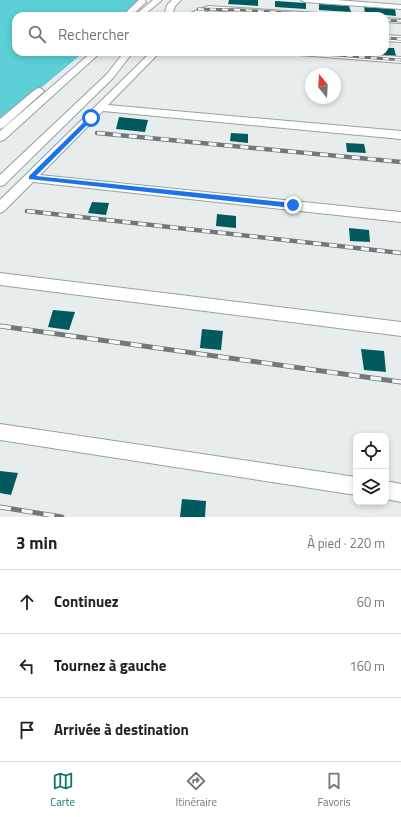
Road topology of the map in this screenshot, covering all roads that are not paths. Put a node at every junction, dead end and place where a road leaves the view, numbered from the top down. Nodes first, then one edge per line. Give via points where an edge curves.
1 (145, 0) edge
2 (158, 0) edge
3 (163, 0) edge
4 (177, 0) edge
5 (305, 0) edge
6 (401, 7) edge
7 (131, 12) edge
8 (143, 12) edge
9 (156, 12) edge
10 (169, 12) edge
11 (198, 12) edge
12 (271, 12) edge
13 (389, 20) edge
14 (401, 21) edge
15 (389, 38) edge
16 (401, 39) edge
17 (80, 56) edge
18 (92, 56) edge
19 (126, 56) edge
20 (152, 56) edge
21 (350, 56) edge
22 (401, 60) edge
23 (101, 108) junction
24 (0, 125) edge
25 (401, 135) edge
26 (0, 138) edge
27 (31, 178) junction
28 (0, 182) edge
29 (0, 208) edge
30 (401, 217) edge
31 (0, 279) edge
32 (401, 329) edge
33 (0, 432) edge
34 (353, 486) edge
35 (389, 491) edge
36 (401, 493) edge

1 - 7 lane
2 - 8 lane
3 - 9 lane
4 - 10 lane via 171,5
5 - 6 lane
11 - 12 lane via 208,8
13 - 14 lane
15 - 16 lane
17 - 24 lane
18 - 26 lane
19 - 28 lane via 110,76
20 - 23 lane
21 - 22 lane
23 - 25 lane
23 - 27 lane
27 - 29 lane
27 - 30 lane
31 - 32 lane
33 - 34 lane
35 - 36 lane

